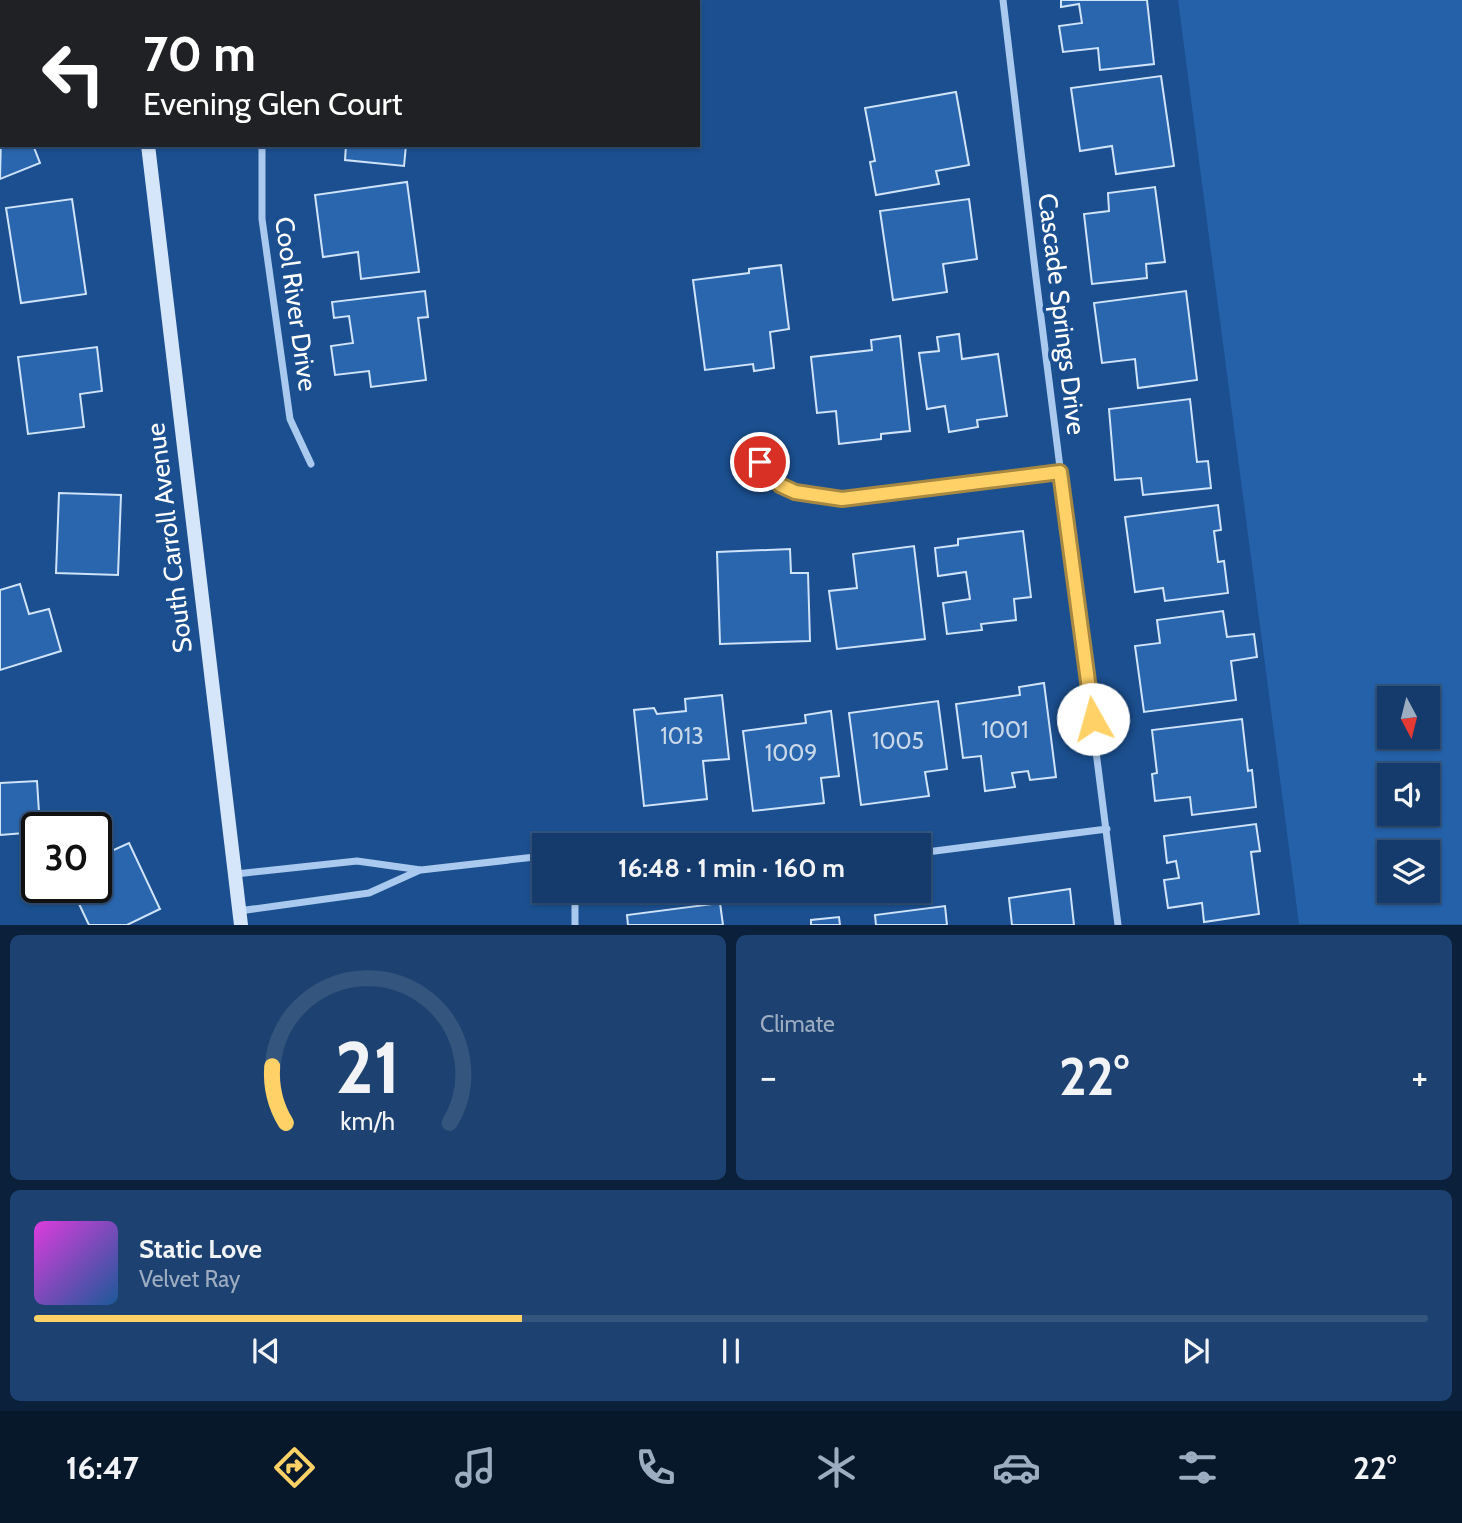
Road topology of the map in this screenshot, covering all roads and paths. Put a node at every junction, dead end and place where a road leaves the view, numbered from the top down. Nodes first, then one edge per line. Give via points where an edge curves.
1 (1003, 0) edge
2 (148, 147) edge
3 (262, 147) edge
4 (760, 462) dead end
5 (311, 464) dead end
6 (1060, 472) junction
7 (1107, 829) junction
8 (931, 851) edge
9 (532, 857) edge
10 (421, 870) junction
11 (235, 874) junction
12 (575, 903) edge
13 (240, 918) edge
14 (575, 925) edge
15 (1118, 925) edge

1 - 6 street, Cascade Springs Drive
2 - 11 main road, South Carroll Avenue
3 - 5 street, Cool River Drive via 262,219 290,419
4 - 6 street via 780,485 795,492 842,499
6 - 7 street, Cascade Springs Drive
7 - 8 street
7 - 15 street, Cascade Springs Drive
9 - 10 street
10 - 11 street via 357,861
10 - 13 street via 369,893
11 - 13 main road, South Carroll Avenue
12 - 14 street

